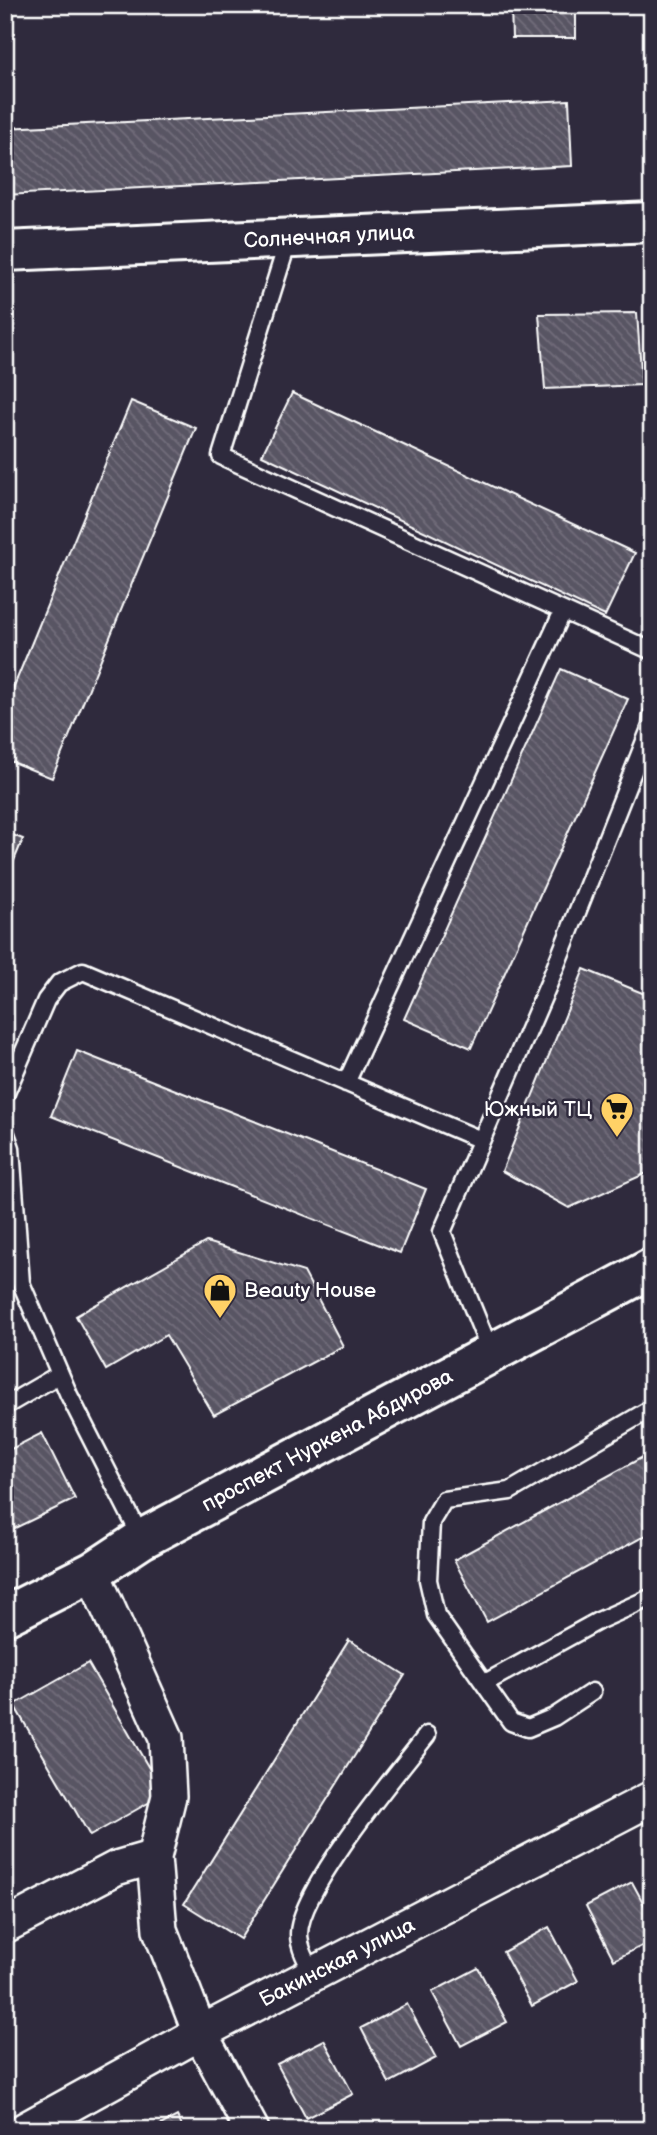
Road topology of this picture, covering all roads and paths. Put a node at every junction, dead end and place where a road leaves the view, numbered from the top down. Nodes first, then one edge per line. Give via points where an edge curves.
1 (652, 222) edge
2 (289, 238) junction
3 (5, 251) edge
4 (563, 611) junction
5 (652, 652) edge
6 (652, 715) edge
7 (346, 1083) junction
8 (5, 1095) edge
9 (5, 1131) edge
10 (481, 1140) junction
11 (652, 1268) edge
12 (491, 1353) junction
13 (60, 1374) junction
14 (5, 1406) edge
15 (652, 1408) edge
16 (142, 1539) junction
17 (92, 1572) junction
18 (652, 1597) edge
19 (5, 1616) edge
20 (485, 1683) junction
21 (592, 1692) dead end
22 (427, 1735) dead end
23 (652, 1798) edge
24 (154, 1857) junction
25 (5, 1926) edge
26 (314, 1974) junction
27 (200, 2033) junction
28 (24, 2130) edge
29 (252, 2130) edge

1 - 2 main road, Солнечная улица
2 - 3 main road, Солнечная улица
2 - 4 lane via 221,456
4 - 5 lane
4 - 7 lane
6 - 10 lane via 549,983
7 - 8 lane via 83,971 59,983 46,1000
7 - 10 lane
9 - 13 lane via 11,1148 21,1283
10 - 12 lane via 442,1232
11 - 12 main road, проспект Нуркена Абдирова
12 - 16 main road, проспект Нуркена Абдирова
13 - 14 lane
13 - 16 lane
15 - 20 lane via 510,1491 444,1500 431,1522 428,1580 436,1615
16 - 17 main road, проспект Нуркена Абдирова
17 - 19 main road, проспект Нуркена Абдирова
17 - 24 street via 166,1738 169,1796
18 - 20 lane
20 - 21 lane via 511,1722 528,1728
22 - 26 lane via 339,1849 303,1913 299,1934 304,1958
23 - 26 street, Бакинская улица
24 - 25 street via 116,1868
24 - 27 street via 160,1930
26 - 27 street, Бакинская улица
27 - 28 street, Бакинская улица
27 - 29 street

